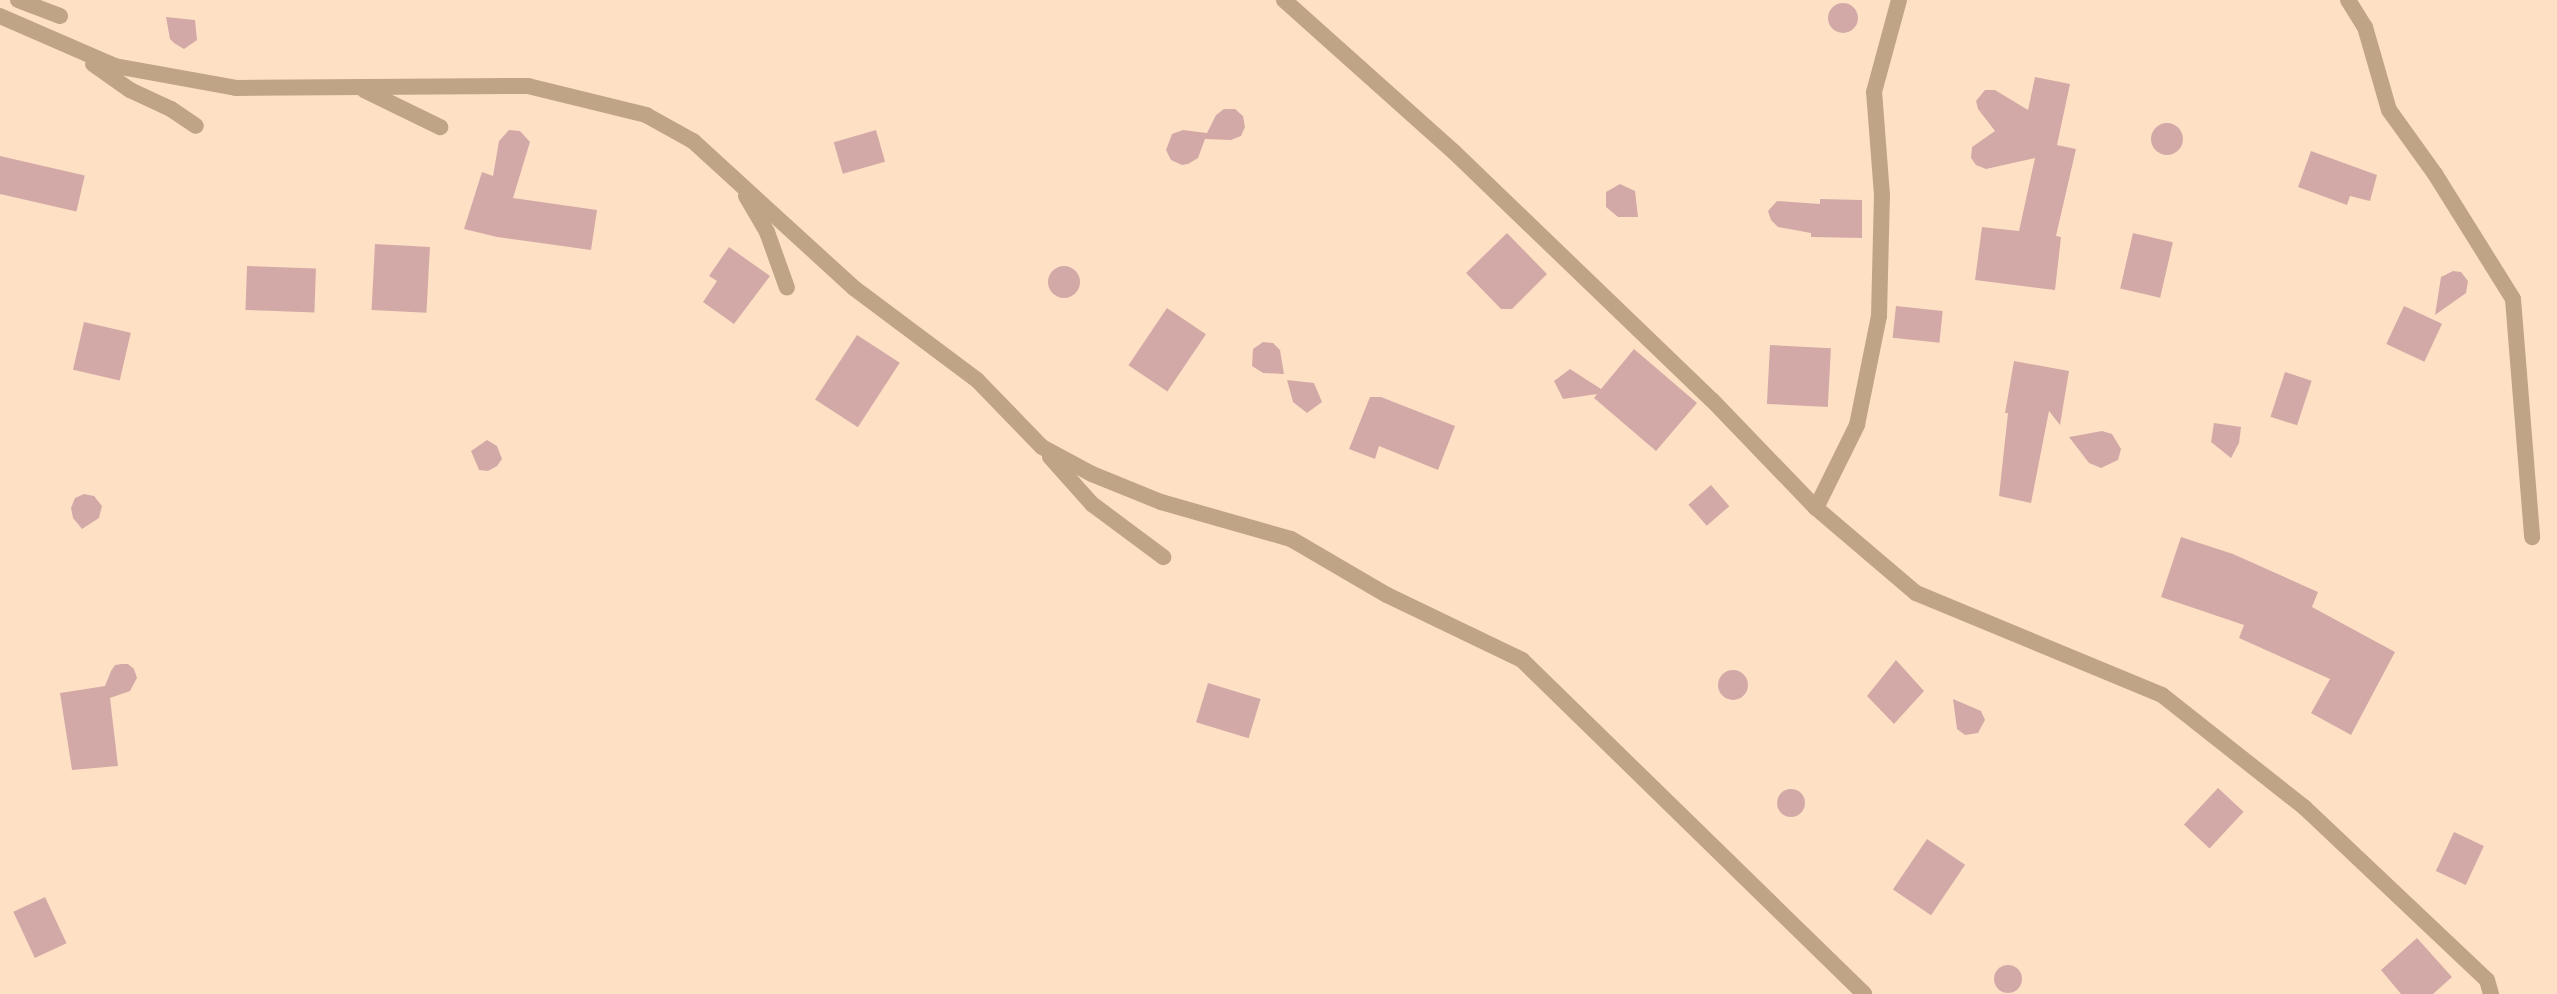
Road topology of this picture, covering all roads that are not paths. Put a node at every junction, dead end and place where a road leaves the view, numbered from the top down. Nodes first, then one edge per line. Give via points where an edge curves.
1 (18, 0) edge
2 (1284, 0) edge
3 (1899, 0) edge
4 (2349, 0) edge
5 (0, 16) edge
6 (60, 16) dead end
7 (60, 41) junction
8 (355, 85) junction
9 (196, 126) dead end
10 (440, 127) dead end
11 (736, 180) junction
12 (787, 288) dead end
13 (1042, 447) junction
14 (1816, 508) junction
15 (2532, 537) dead end
16 (1163, 557) dead end
17 (1864, 994) edge
18 (2491, 994) edge

1 - 6 street
2 - 14 street via 1454,152 1712,400
3 - 14 street via 1874,92 1882,195 1879,316 1857,425
4 - 15 street via 2365,27 2389,110 2435,174 2513,299
5 - 7 street
7 - 8 street via 115,66 236,88
7 - 9 street via 130,90
8 - 10 street
8 - 11 street via 528,87 635,112 693,141
11 - 12 street via 767,232
11 - 13 street via 854,288 977,380
13 - 16 street via 1092,504
13 - 17 street via 1092,474 1161,502 1291,539 1387,595 1522,660
14 - 18 street via 1916,592 2162,695 2305,808 2487,980

